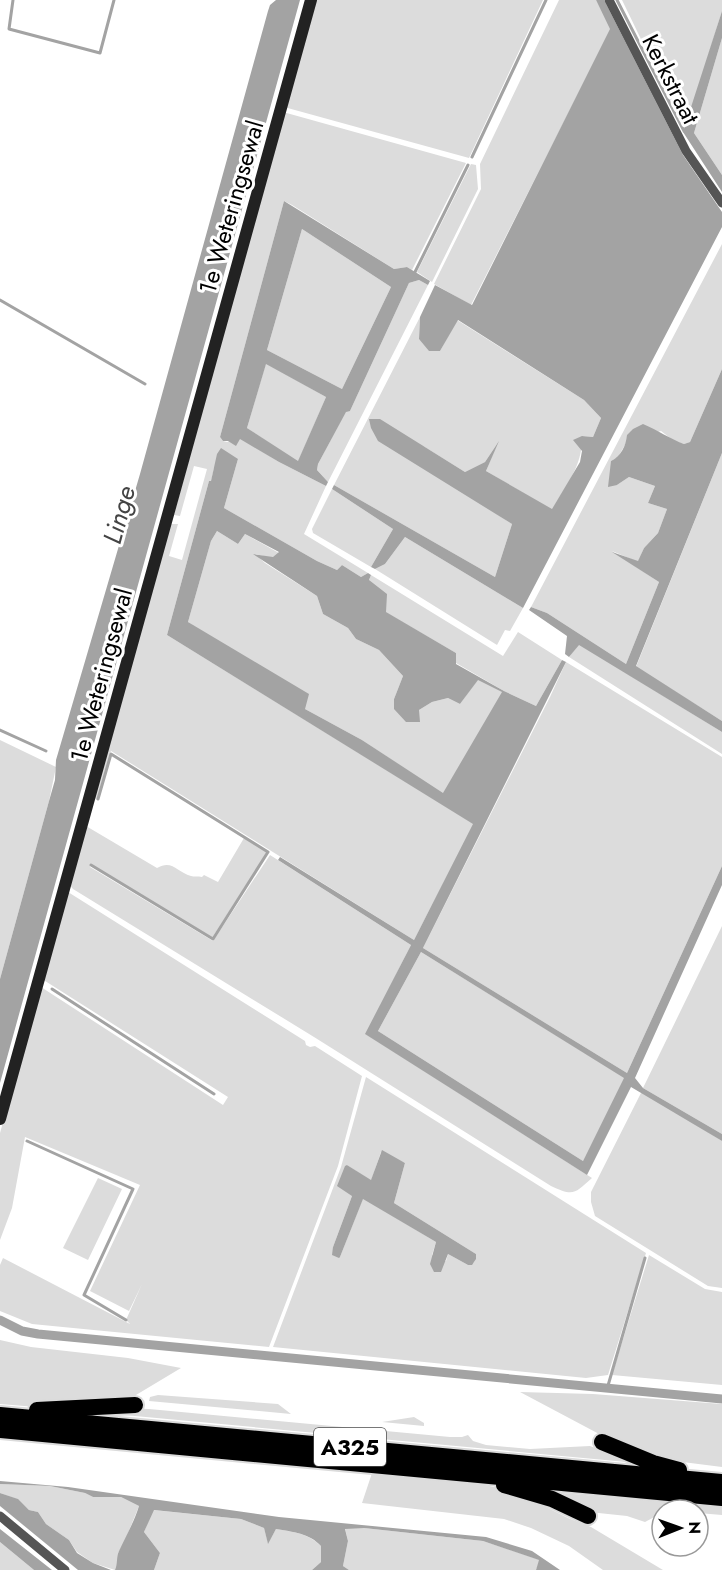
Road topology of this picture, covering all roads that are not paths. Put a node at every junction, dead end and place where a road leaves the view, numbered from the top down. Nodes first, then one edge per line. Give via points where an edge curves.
1 (311, 0) edge
2 (609, 0) edge
3 (722, 203) edge
4 (0, 1119) edge
5 (135, 1405) dead end
6 (1, 1420) edge
7 (602, 1442) dead end
8 (465, 1474) junction
9 (698, 1480) junction
10 (722, 1482) edge
11 (722, 1498) edge
12 (0, 1516) edge
13 (588, 1516) dead end
14 (65, 1570) edge

1 - 4 street, 1e Weteringsewal
2 - 3 street, Kerkstraat via 686,151
5 - 6 highway via 32,1410
6 - 8 highway, A325
6 - 9 highway, A325
7 - 9 highway
8 - 11 highway, A325
8 - 13 highway via 552,1499
9 - 10 highway, A325
12 - 14 street

